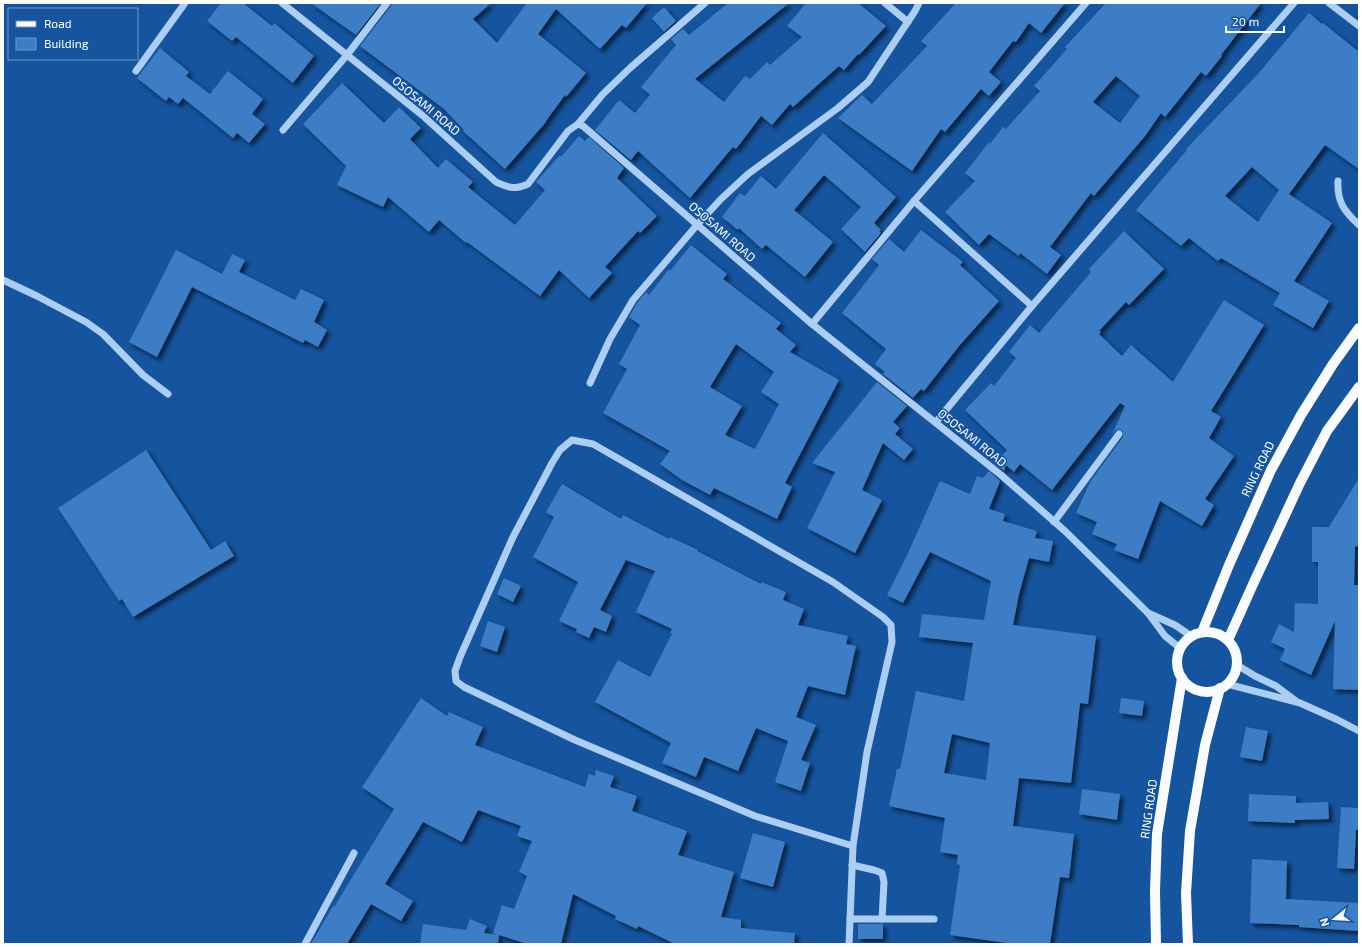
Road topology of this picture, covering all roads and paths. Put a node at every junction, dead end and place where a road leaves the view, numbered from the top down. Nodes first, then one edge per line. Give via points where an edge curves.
1 (185, 3) edge
2 (282, 3) edge
3 (387, 3) edge
4 (705, 3) edge
5 (886, 3) edge
6 (918, 3) edge
7 (1086, 3) edge
8 (1294, 3) edge
9 (1329, 3) edge
10 (908, 22) junction
11 (1359, 26) edge
12 (346, 55) junction
13 (136, 71) dead end
14 (578, 124) junction
15 (283, 130) dead end
16 (1338, 181) dead end
17 (914, 201) junction
18 (697, 225) junction
19 (1359, 225) edge
20 (3, 280) edge
21 (1032, 306) junction
22 (812, 324) junction
23 (1359, 328) edge
24 (590, 383) dead end
25 (1359, 387) edge
26 (168, 394) dead end
27 (936, 422) junction
28 (1119, 434) dead end
29 (1054, 522) junction
30 (1148, 613) junction
31 (1202, 632) junction
32 (1191, 636) junction
33 (1228, 640) junction
34 (1180, 648) junction
35 (1237, 665) junction
36 (1182, 678) junction
37 (1224, 686) junction
38 (1300, 703) junction
39 (1359, 732) edge
40 (853, 846) junction
41 (354, 853) dead end
42 (852, 865) junction
43 (850, 919) junction
44 (882, 919) junction
45 (934, 919) dead end
46 (305, 944) edge
47 (849, 944) edge
48 (1156, 944) edge
49 (1188, 944) edge

1 - 13 street
2 - 12 street, OSOSAMI ROAD
3 - 12 street
4 - 14 street via 630,68 603,94
5 - 10 street
6 - 10 street
7 - 17 street
8 - 21 street
9 - 11 street
10 - 18 street via 868,82 838,108 748,174
12 - 14 street, OSOSAMI ROAD via 422,115 496,182 509,188 528,184 568,131
12 - 15 street
14 - 18 street, OSOSAMI ROAD via 587,129
16 - 19 street via 1339,200 1346,212
17 - 21 street
17 - 22 street
18 - 22 street, OSOSAMI ROAD
18 - 24 street via 633,300 610,339
20 - 26 street via 86,322 103,334 143,375
21 - 27 street
22 - 27 street, OSOSAMI ROAD
23 - 31 main road, RING ROAD via 1301,415 1271,470
25 - 33 main road via 1328,431 1300,483
27 - 29 street, OSOSAMI ROAD
28 - 29 street
29 - 30 street, OSOSAMI ROAD
30 - 32 street via 1175,625
30 - 34 street via 1165,636
31 - 32 main road
31 - 33 main road via 1216,633
32 - 34 main road
33 - 35 main road via 1235,652
34 - 36 main road via 1178,668
35 - 37 main road via 1234,675
35 - 38 street via 1276,686
36 - 37 main road via 1199,691 1210,691
36 - 48 main road, RING ROAD via 1158,834
37 - 38 street
37 - 49 main road via 1205,745 1190,831 1186,893
38 - 39 street
40 - 40 street via 755,816 575,740 464,687 456,680 455,671 460,657 513,537 552,463 560,450 572,440 593,444 826,578 884,617 890,626 892,642 867,752
40 - 42 street
41 - 46 street
42 - 43 street
42 - 44 street via 882,873
43 - 44 street
43 - 47 street
44 - 45 street

